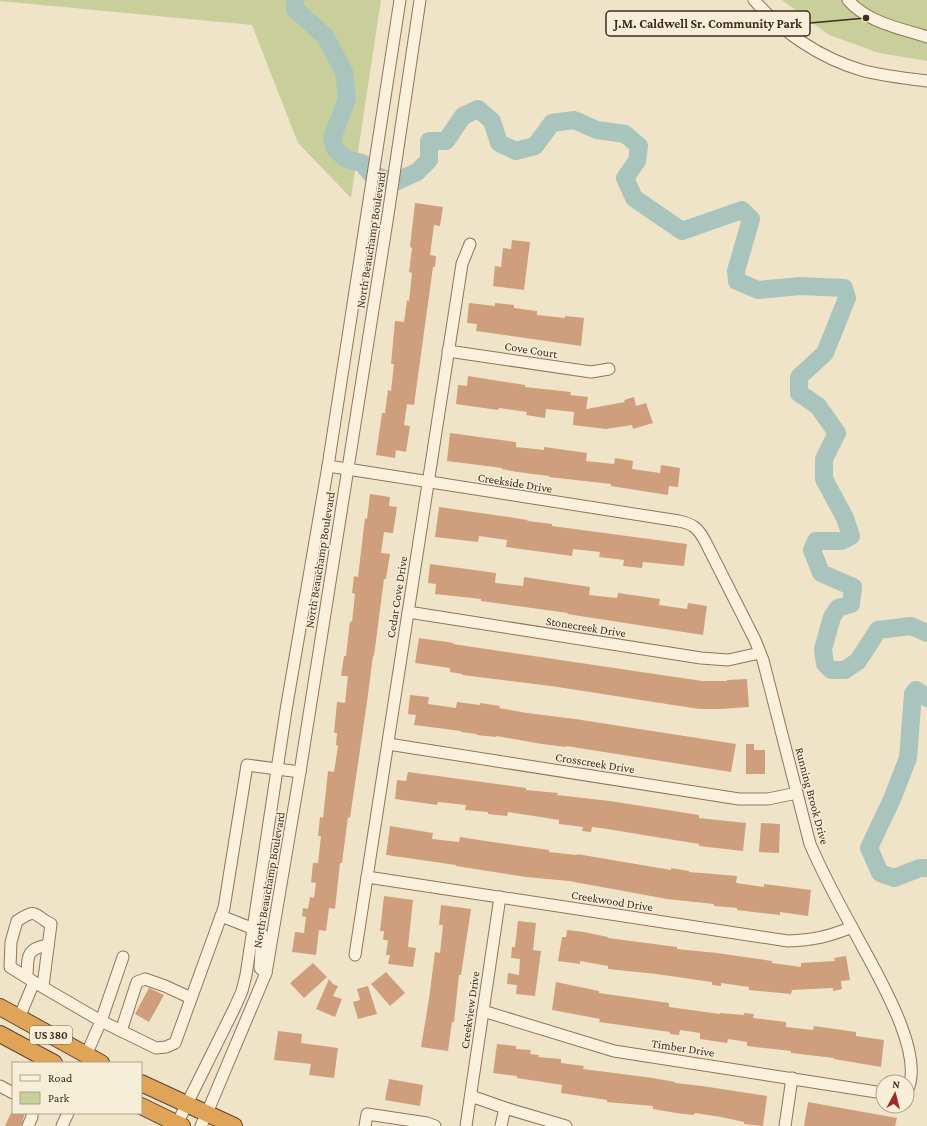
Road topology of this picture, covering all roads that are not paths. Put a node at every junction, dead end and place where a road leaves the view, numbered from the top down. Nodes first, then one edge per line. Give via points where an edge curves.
1 (400, 0) edge
2 (420, 0) edge
3 (754, 0) edge
4 (848, 0) edge
5 (927, 37) edge
6 (927, 81) edge
7 (470, 244) dead end
8 (448, 351) junction
9 (609, 369) dead end
10 (328, 466) junction
11 (348, 469) junction
12 (428, 482) junction
13 (697, 528) joint
14 (408, 612) junction
15 (760, 653) junction
16 (388, 744) junction
17 (278, 769) junction
18 (300, 772) junction
19 (797, 793) junction
20 (367, 877) junction
21 (500, 897) junction
22 (222, 916) junction
23 (852, 927) junction
24 (254, 929) junction
25 (48, 945) junction
26 (355, 955) dead end
27 (124, 957) dead end
28 (266, 973) junction
29 (34, 982) junction
30 (191, 998) junction
31 (0, 1007) edge
32 (483, 1011) junction
33 (19, 1018) junction
34 (101, 1021) junction
35 (121, 1031) junction
36 (0, 1034) edge
37 (86, 1054) junction
38 (52, 1062) edge
39 (99, 1062) edge
40 (911, 1074) edge
41 (792, 1078) junction
42 (142, 1083) edge
43 (0, 1086) edge
44 (875, 1091) edge
45 (12, 1092) edge
46 (471, 1096) junction
47 (187, 1103) junction
48 (142, 1107) edge
49 (505, 1108) junction
50 (32, 1114) edge
51 (68, 1114) edge
52 (204, 1120) edge
53 (178, 1125) edge
54 (28, 1126) edge
55 (62, 1126) edge
56 (234, 1126) edge
57 (365, 1126) edge
58 (435, 1126) edge
59 (466, 1126) edge
60 (501, 1126) edge
61 (566, 1126) edge
62 (785, 1126) edge

1 - 10 street, North Beauchamp Boulevard
2 - 11 street, North Beauchamp Boulevard
3 - 6 street via 785,30 830,58 860,70
4 - 5 street via 870,17
7 - 8 street, Cedar Cove Drive via 462,264
8 - 9 street, Cove Court via 591,372
8 - 12 street, Cedar Cove Drive
10 - 11 street, Creekside Drive
10 - 17 street, North Beauchamp Boulevard
11 - 12 street, Creekside Drive
11 - 18 street, North Beauchamp Boulevard
12 - 13 street, Creekside Drive via 679,521
12 - 14 street, Cedar Cove Drive
13 - 15 street, Running Brook Drive
14 - 15 street, Stonecreek Drive via 701,658 728,660
14 - 16 street, Cedar Cove Drive
15 - 19 street, Running Brook Drive
16 - 19 street, Crosscreek Drive via 739,799 768,799
16 - 20 street, Cedar Cove Drive
17 - 18 street
17 - 22 street via 247,765
17 - 24 street, North Beauchamp Boulevard
18 - 28 street, North Beauchamp Boulevard
19 - 23 street, Running Brook Drive via 810,844
20 - 21 street, Creekwood Drive
20 - 26 street, Cedar Cove Drive
21 - 23 street, Creekwood Drive via 788,941 831,936
21 - 32 street, Creekview Drive
22 - 24 street
22 - 30 street
23 - 40 street, Running Brook Drive via 890,999 903,1030
24 - 28 street via 262,934 260,968
24 - 47 street, North Beauchamp Boulevard via 242,990
25 - 29 street
25 - 29 street via 38,947 28,954
25 - 29 street via 49,922 35,913 28,913 17,921 11,942 10,968
27 - 34 street
28 - 52 street, North Beauchamp Boulevard
29 - 33 street
29 - 34 street
30 - 35 street via 175,1043 166,1048 156,1048
30 - 35 street via 145,979 137,982
31 - 33 highway, US 380
32 - 41 street, Timber Drive via 614,1051
32 - 46 street, Creekview Drive
33 - 37 highway, US 380
34 - 35 street
34 - 37 street
36 - 38 highway, US 380
37 - 39 highway, US 380
41 - 44 street, Timber Drive
41 - 62 street
42 - 47 highway
43 - 45 street
46 - 49 street
46 - 59 street, Creekview Drive
47 - 52 highway
47 - 53 street, North Beauchamp Boulevard
48 - 53 highway
49 - 60 street
49 - 61 street
50 - 54 street
51 - 55 street
52 - 56 highway
57 - 58 street via 367,1114

